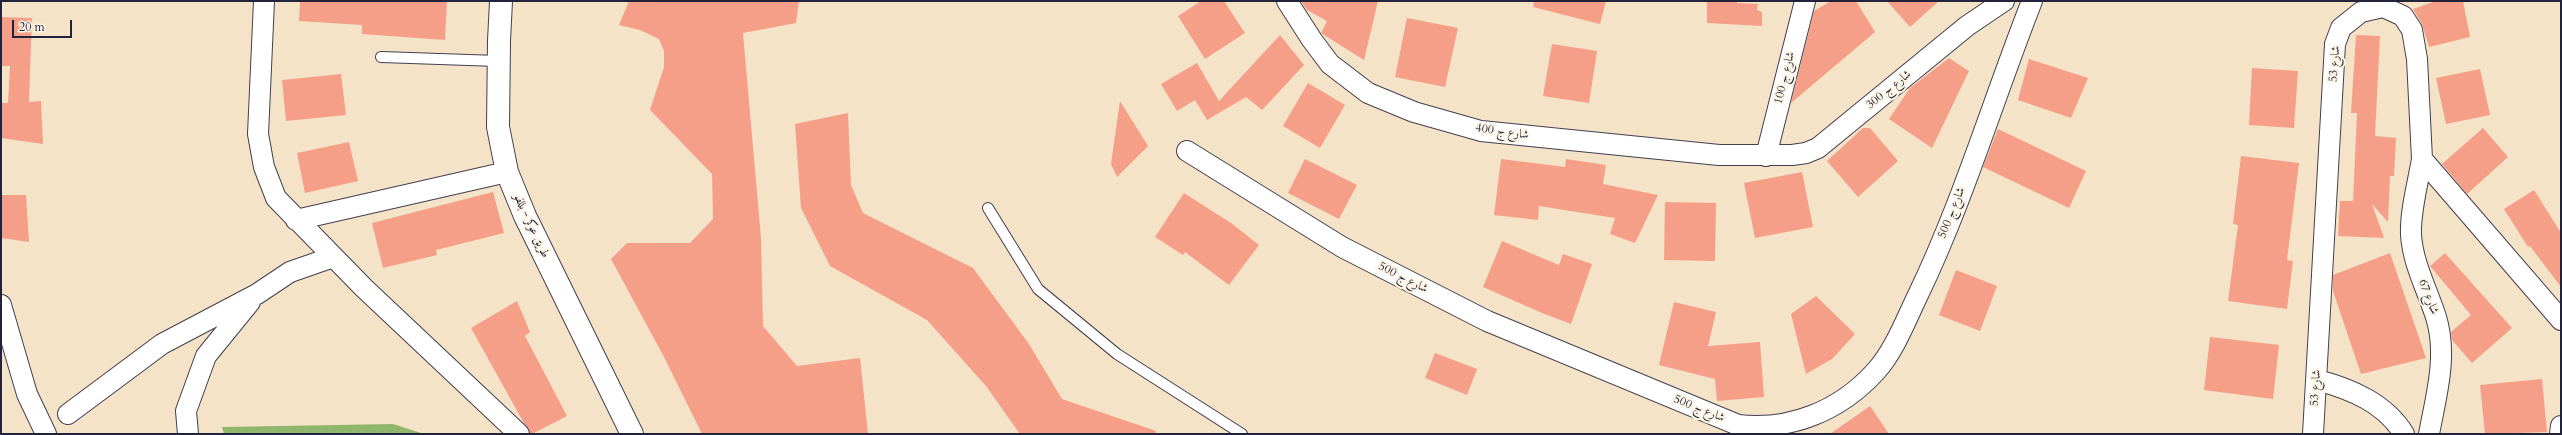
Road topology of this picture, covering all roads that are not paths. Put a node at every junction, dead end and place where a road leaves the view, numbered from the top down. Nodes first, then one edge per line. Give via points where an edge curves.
1 (264, 1) edge
2 (501, 1) edge
3 (1287, 1) edge
4 (1804, 1) edge
5 (2004, 1) edge
6 (2032, 1) edge
7 (382, 57) dead end
8 (498, 60) junction
9 (1188, 151) dead end
10 (1766, 156) junction
11 (2422, 159) junction
12 (507, 172) junction
13 (988, 208) dead end
14 (296, 220) junction
15 (333, 257) junction
16 (256, 294) junction
17 (1, 305) edge
18 (2561, 320) edge
19 (2317, 380) junction
20 (68, 414) dead end
21 (2561, 426) edge
22 (46, 434) edge
23 (188, 434) edge
24 (519, 434) edge
25 (632, 434) edge
26 (1242, 434) edge
27 (2313, 434) edge
28 (2404, 434) edge
29 (2429, 434) edge
30 (2560, 434) edge

1 - 14 street via 258,134 269,184 276,198
2 - 8 street, طريق عوكر - بللفو
3 - 10 street, شارع ج 400 via 1330,64 1368,93 1414,112 1481,131 1719,155
4 - 10 street, شارع ج 100
5 - 10 street, شارع ج 300 via 1967,26 1818,148 1806,154
6 - 9 street, شارع ج 500 via 1985,132 1928,274 1895,342 1877,371 1841,402 1806,418 1780,425 1738,425 1487,321 1342,247
7 - 8 lane
8 - 12 street, طريق عوكر - بللفو via 498,127
11 - 18 street
11 - 19 street, شارع 53 via 2417,58 2412,30 2402,16 2393,10 2383,7 2361,12 2341,28 2335,44
11 - 29 street, شارع 67 via 2411,233 2412,245 2418,271 2436,318 2440,349 2438,390
12 - 14 street
12 - 25 street, طريق عوكر - بللفو via 525,216
13 - 26 lane via 1038,289 1117,354
14 - 15 street
15 - 16 street via 290,272
15 - 24 street
16 - 20 street via 162,344
16 - 23 street via 206,356 186,410
17 - 22 street via 27,394
19 - 27 street, شارع 53
19 - 28 street via 2343,387 2380,407
21 - 30 street

